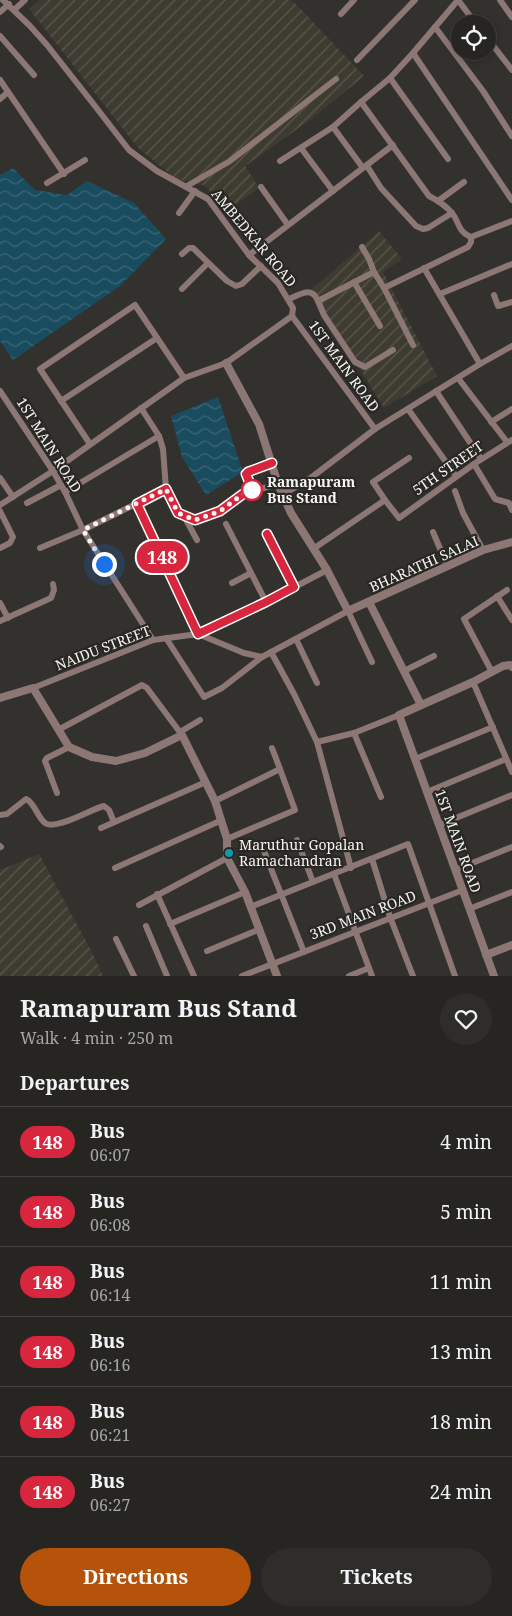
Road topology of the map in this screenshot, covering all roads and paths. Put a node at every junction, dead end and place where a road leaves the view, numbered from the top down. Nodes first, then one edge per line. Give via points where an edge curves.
1 (25, 0) edge
2 (354, 0) edge
3 (415, 0) edge
4 (458, 0) edge
5 (500, 0) edge
6 (6, 2) edge
7 (14, 10) junction
8 (0, 12) edge
9 (340, 14) dead end
10 (469, 15) edge
11 (512, 17) edge
12 (435, 27) junction
13 (0, 36) edge
14 (496, 49) edge
15 (413, 53) junction
16 (357, 60) dead end
17 (512, 70) edge
18 (34, 75) dead end
19 (390, 78) junction
20 (336, 79) dead end
21 (0, 80) edge
22 (8, 92) junction
23 (0, 99) edge
24 (361, 102) junction
25 (333, 127) junction
26 (512, 136) edge
27 (393, 145) junction
28 (301, 148) junction
29 (448, 159) dead end
30 (85, 160) dead end
31 (280, 161) dead end
32 (365, 167) junction
33 (64, 174) junction
34 (464, 182) dead end
35 (47, 183) dead end
36 (187, 186) junction
37 (261, 187) dead end
38 (195, 191) junction
39 (333, 192) junction
40 (438, 200) junction
41 (512, 200) edge
42 (179, 213) dead end
43 (452, 213) junction
44 (512, 221) edge
45 (288, 225) junction
46 (471, 237) junction
47 (362, 247) dead end
48 (182, 254) dead end
49 (250, 255) junction
50 (208, 263) junction
51 (512, 264) edge
52 (261, 266) junction
53 (424, 268) junction
54 (374, 272) junction
55 (354, 282) junction
56 (384, 288) junction
57 (182, 289) dead end
58 (440, 294) junction
59 (494, 295) dead end
60 (289, 300) junction
61 (318, 301) junction
62 (512, 302) edge
63 (292, 316) junction
64 (380, 326) dead end
65 (157, 338) junction
66 (413, 345) dead end
67 (512, 346) edge
68 (393, 350) dead end
69 (226, 363) junction
70 (480, 364) junction
71 (184, 378) junction
72 (458, 378) junction
73 (0, 391) edge
74 (436, 391) junction
75 (61, 401) junction
76 (141, 408) junction
77 (512, 408) edge
78 (408, 409) junction
79 (492, 422) junction
80 (375, 429) junction
81 (158, 436) junction
82 (509, 441) edge
83 (90, 444) junction
84 (409, 458) dead end
85 (481, 459) junction
86 (272, 463) junction
87 (474, 464) junction
88 (53, 471) junction
89 (456, 476) junction
90 (0, 478) edge
91 (278, 484) junction
92 (61, 485) junction
93 (166, 489) junction
94 (253, 491) junction
95 (455, 491) dead end
96 (65, 492) junction
97 (13, 497) junction
98 (385, 500) junction
99 (28, 504) dead end
100 (137, 504) junction
101 (0, 505) edge
102 (512, 510) edge
103 (0, 511) edge
104 (184, 516) junction
105 (226, 524) dead end
106 (83, 530) junction
107 (433, 532) dead end
108 (267, 534) dead end
109 (197, 540) dead end
110 (512, 542) edge
111 (0, 548) edge
112 (40, 548) dead end
113 (313, 549) junction
114 (483, 550) junction
115 (447, 565) junction
116 (327, 570) junction
117 (251, 573) junction
118 (232, 583) dead end
119 (53, 584) dead end
120 (294, 587) junction
121 (507, 590) dead end
122 (497, 596) junction
123 (266, 602) junction
124 (368, 602) junction
125 (0, 603) edge
126 (348, 611) junction
127 (8, 618) junction
128 (512, 620) edge
129 (0, 621) edge
130 (198, 634) junction
131 (166, 638) junction
132 (296, 638) junction
133 (153, 640) junction
134 (271, 652) junction
135 (434, 656) dead end
136 (262, 657) junction
137 (372, 662) dead end
138 (511, 666) edge
139 (404, 671) junction
140 (492, 672) junction
141 (473, 682) junction
142 (317, 683) dead end
143 (33, 688) junction
144 (0, 698) edge
145 (421, 705) junction
146 (398, 715) junction
147 (200, 720) dead end
148 (493, 727) junction
149 (58, 730) junction
150 (354, 732) junction
151 (181, 734) junction
152 (317, 742) junction
153 (69, 747) junction
154 (272, 748) dead end
155 (415, 759) junction
156 (506, 759) junction
157 (280, 768) junction
158 (512, 772) edge
159 (206, 782) junction
160 (427, 792) junction
161 (57, 793) dead end
162 (512, 795) edge
163 (381, 797) dead end
164 (215, 801) junction
165 (0, 815) edge
166 (222, 820) junction
167 (114, 822) junction
168 (439, 825) junction
169 (101, 828) dead end
170 (227, 840) junction
171 (296, 840) dead end
172 (512, 847) edge
173 (264, 851) dead end
174 (228, 858) junction
175 (372, 859) junction
176 (115, 868) dead end
177 (351, 868) junction
178 (455, 870) junction
179 (334, 874) junction
180 (313, 882) junction
181 (462, 890) junction
182 (245, 892) junction
183 (512, 892) edge
184 (157, 894) junction
185 (281, 895) junction
186 (428, 903) junction
187 (139, 905) dead end
188 (250, 907) junction
189 (469, 909) junction
190 (390, 917) junction
191 (170, 924) junction
192 (146, 926) dead end
193 (260, 929) junction
194 (355, 931) junction
195 (116, 939) dead end
196 (512, 945) edge
197 (207, 951) dead end
198 (304, 952) junction
199 (486, 955) junction
200 (273, 964) junction
201 (369, 968) junction
202 (134, 976) edge
203 (167, 976) edge
204 (194, 976) edge
205 (242, 976) edge
206 (277, 976) edge
207 (349, 976) edge
208 (372, 976) edge
209 (413, 976) edge
210 (455, 976) edge
211 (494, 976) edge

1 - 7 street
2 - 9 street
3 - 16 street
4 - 10 street
4 - 12 street
5 - 11 street
6 - 7 street, AMBEDKAR ROAD
6 - 8 street
7 - 36 street, AMBEDKAR ROAD via 53,53 129,150 157,171
12 - 15 street
12 - 26 street
13 - 18 street
14 - 17 street
15 - 19 street
15 - 41 street
19 - 24 street
19 - 29 street
20 - 36 street via 230,161
21 - 22 street
22 - 23 street
22 - 33 street
24 - 25 street
24 - 27 street
25 - 28 street
25 - 32 street
27 - 32 street
27 - 40 street via 429,196
28 - 31 street
28 - 39 street
30 - 33 street
32 - 39 street
32 - 43 street via 416,226 428,228
33 - 35 street
34 - 40 street
36 - 38 street, AMBEDKAR ROAD
37 - 45 street
38 - 42 street
38 - 49 street, AMBEDKAR ROAD via 208,199
39 - 45 street
40 - 43 street
43 - 46 street via 463,233
44 - 46 street
45 - 49 street
46 - 53 street via 468,247
47 - 54 street
48 - 50 street via 191,247
49 - 52 street, AMBEDKAR ROAD
50 - 52 street via 236,286
50 - 57 street
51 - 58 street
52 - 60 street, AMBEDKAR ROAD
53 - 56 street
53 - 58 street
54 - 55 street
54 - 56 street
55 - 61 street
55 - 64 street
56 - 66 street
58 - 70 street
59 - 62 street via 498,306
60 - 61 street via 311,292
60 - 63 street, AMBEDKAR ROAD
61 - 68 street via 359,365 365,367
63 - 69 street
63 - 80 street, 1ST MAIN ROAD
65 - 71 street
65 - 75 street
65 - 75 street via 135,304 40,369
67 - 70 street
69 - 71 street
69 - 86 street via 259,424
70 - 72 street
71 - 76 street
72 - 74 street
72 - 79 street
73 - 88 street, 1ST MAIN ROAD
74 - 78 street
74 - 85 street
75 - 83 street
76 - 81 street
76 - 83 street
77 - 79 street
78 - 80 street
78 - 89 street
79 - 82 street
80 - 91 street via 308,480 289,490
81 - 93 street via 163,449
81 - 96 street
82 - 85 street, 5TH STREET
83 - 88 street
84 - 98 street via 373,482
85 - 87 street, 5TH STREET
86 - 91 street
86 - 94 street via 246,474
87 - 89 street, 5TH STREET
87 - 102 street via 495,499 509,503
88 - 92 street, 1ST MAIN ROAD
88 - 97 street
89 - 98 street, 5TH STREET via 398,518
90 - 97 street
91 - 94 street
91 - 113 street
92 - 96 street, 1ST MAIN ROAD
92 - 99 street
93 - 100 street
93 - 104 street via 174,508
94 - 104 street via 243,494 220,511 195,520
95 - 114 street
96 - 106 street, 1ST MAIN ROAD
97 - 101 street
98 - 113 street
100 - 106 street
100 - 130 street
103 - 111 street via 13,537 10,543
104 - 109 street
105 - 117 street
106 - 112 street
106 - 133 street, 1ST MAIN ROAD
107 - 115 street
108 - 120 street
110 - 114 street, BHARATHI SALAI
113 - 116 street
114 - 115 street, BHARATHI SALAI
115 - 124 street, BHARATHI SALAI
116 - 120 street
116 - 126 street
117 - 118 street
117 - 123 street
119 - 127 street via 51,598
120 - 123 street
121 - 122 street
122 - 128 street
122 - 140 street via 464,619
123 - 130 street
124 - 126 street, BHARATHI SALAI
124 - 139 street
125 - 127 street
126 - 132 street
126 - 137 street
127 - 129 street
130 - 131 street, NAIDU STREET
130 - 136 street via 244,654
131 - 133 street, NAIDU STREET
131 - 136 street via 204,697 222,688
132 - 134 street
132 - 142 street
133 - 143 street, NAIDU STREET
134 - 136 street
134 - 152 street
135 - 139 street
138 - 140 street
139 - 145 street
140 - 141 street
141 - 145 street
141 - 148 street
143 - 144 street
143 - 149 street
145 - 146 street
146 - 150 street
146 - 155 street, 1ST MAIN ROAD
147 - 151 street
148 - 155 street
148 - 156 street
149 - 151 street via 142,685
149 - 153 street
150 - 152 street
150 - 163 street
151 - 153 street via 145,753 116,761 92,757
151 - 159 street
152 - 177 street
153 - 161 street via 45,760
154 - 157 street
155 - 160 street, 1ST MAIN ROAD
156 - 158 street
156 - 160 street
157 - 164 street
157 - 170 street via 295,810
159 - 164 street
159 - 167 street
160 - 168 street, 1ST MAIN ROAD
162 - 168 street
164 - 166 street
165 - 167 street via 7,814 26,800 52,826 104,806
166 - 170 street
166 - 176 street
167 - 169 street
168 - 178 street, 1ST MAIN ROAD
170 - 174 street
171 - 180 street
172 - 178 street
173 - 185 street
174 - 182 street
174 - 184 street
175 - 177 street
175 - 186 street via 408,844
175 - 190 street
177 - 179 street
178 - 181 street, 1ST MAIN ROAD
179 - 180 street
179 - 194 street
180 - 185 street
181 - 186 street, 3RD MAIN ROAD
181 - 189 street, 1ST MAIN ROAD
182 - 188 street
182 - 191 street
183 - 189 street
184 - 187 street
184 - 191 street
185 - 188 street
185 - 198 street
186 - 190 street, 3RD MAIN ROAD
186 - 210 street
188 - 193 street
189 - 199 street, 1ST MAIN ROAD
190 - 194 street, 3RD MAIN ROAD
190 - 209 street
191 - 204 street
192 - 203 street
193 - 197 street
193 - 200 street
194 - 198 street, 3RD MAIN ROAD
194 - 201 street
195 - 202 street
196 - 199 street
198 - 200 street, 3RD MAIN ROAD
199 - 211 street, 1ST MAIN ROAD
200 - 205 street, 3RD MAIN ROAD
200 - 206 street
201 - 207 street
201 - 208 street

